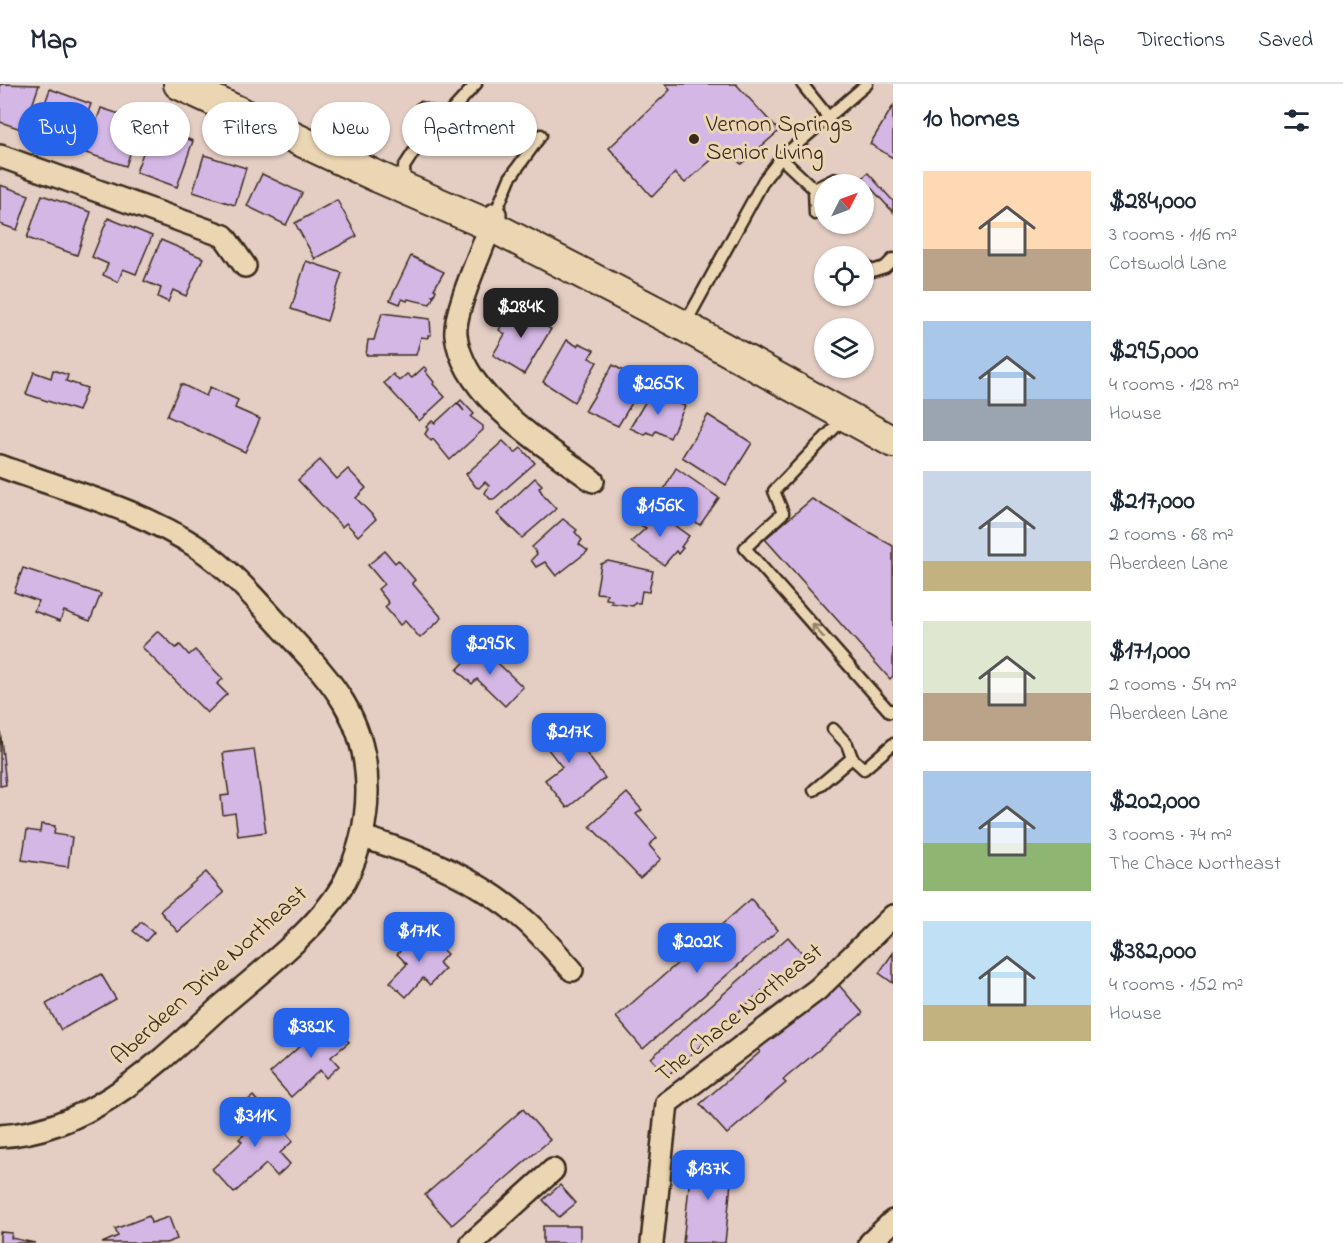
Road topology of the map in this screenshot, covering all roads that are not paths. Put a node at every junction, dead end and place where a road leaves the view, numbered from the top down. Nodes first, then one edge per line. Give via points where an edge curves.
1 (179, 84) edge
2 (476, 84) edge
3 (802, 84) edge
4 (867, 84) edge
5 (459, 102) edge
6 (829, 118) junction
7 (541, 135) dead end
8 (0, 156) edge
9 (410, 156) edge
10 (781, 158) junction
11 (406, 188) junction
12 (814, 189) edge
13 (493, 220) junction
14 (893, 259) edge
15 (245, 266) dead end
16 (874, 270) edge
17 (684, 326) junction
18 (846, 416) junction
19 (893, 442) edge
20 (0, 466) edge
21 (593, 481) dead end
22 (893, 710) edge
23 (833, 729) dead end
24 (893, 744) edge
25 (852, 758) junction
26 (814, 790) dead end
27 (363, 837) junction
28 (893, 916) edge
29 (572, 970) dead end
30 (0, 1136) edge
31 (553, 1170) dead end
32 (893, 1221) edge
33 (479, 1240) edge
34 (652, 1243) edge
35 (870, 1243) edge

1 - 11 main road
2 - 5 lane
3 - 6 lane
4 - 6 lane
6 - 10 lane
7 - 13 lane via 510,178
8 - 15 street via 224,236
9 - 11 lane via 404,167
10 - 12 lane
10 - 17 lane via 764,180
11 - 13 main road
13 - 17 main road
13 - 21 street via 464,297 455,334 468,371 497,407
14 - 16 lane
17 - 18 main road
18 - 19 main road
22 -> 18 lane via 890,712 856,676 745,548 783,513 774,491
20 - 27 street, Aberdeen Drive Northeast via 151,522 201,549 249,591 345,704 359,736 366,770 368,804
23 - 25 lane via 847,744
24 - 25 lane via 864,770
25 - 26 lane
27 - 29 street via 419,854 479,886 528,923
27 - 30 street, Aberdeen Drive Northeast via 345,882 314,922 146,1075 84,1114 19,1135
28 - 34 street, The Chace Northeast via 818,988 667,1103
31 - 33 street
32 - 35 street

